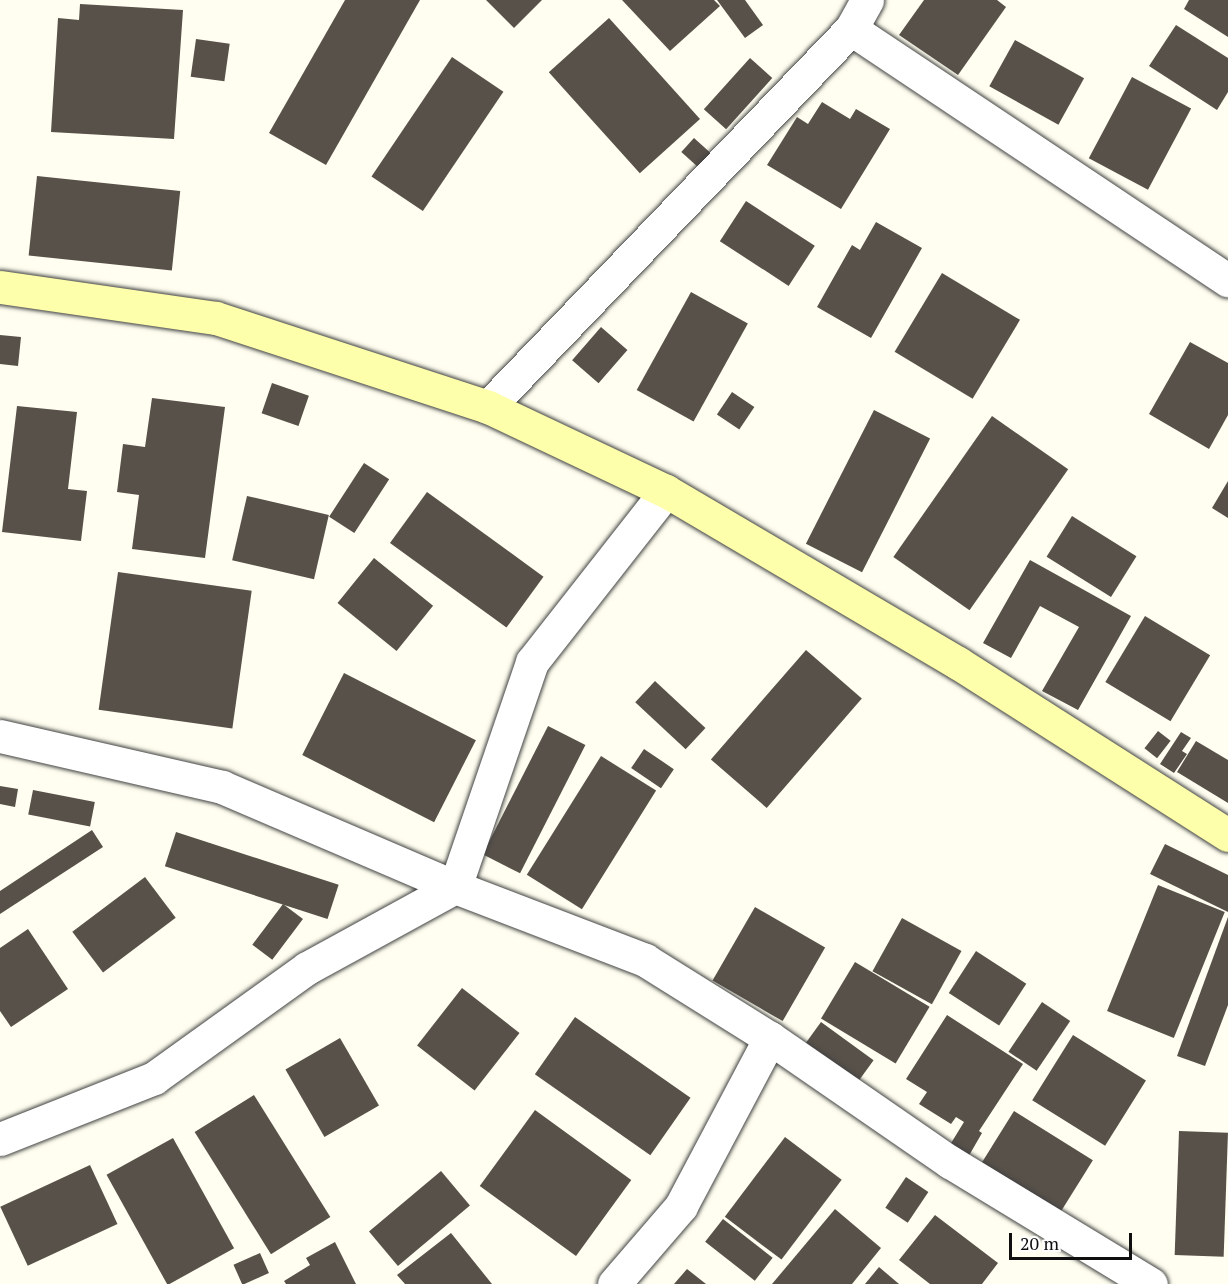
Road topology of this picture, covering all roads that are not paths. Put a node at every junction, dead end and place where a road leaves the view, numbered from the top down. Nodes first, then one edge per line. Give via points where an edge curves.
1 (867, 0) edge
2 (851, 29) junction
3 (1228, 280) edge
4 (0, 287) edge
5 (488, 407) junction
6 (666, 491) junction
7 (0, 736) edge
8 (1228, 835) edge
9 (454, 887) junction
10 (770, 1038) junction
11 (0, 1139) edge
12 (614, 1284) edge
13 (1151, 1284) edge

1 - 2 street
2 - 3 street
2 - 5 street
4 - 5 street via 216,318
5 - 6 street
6 - 8 street via 958,663
6 - 9 street via 532,662
7 - 9 street via 222,787
9 - 10 street via 645,960
9 - 11 street via 307,968 154,1078
10 - 12 street via 681,1206
10 - 13 street via 950,1162

